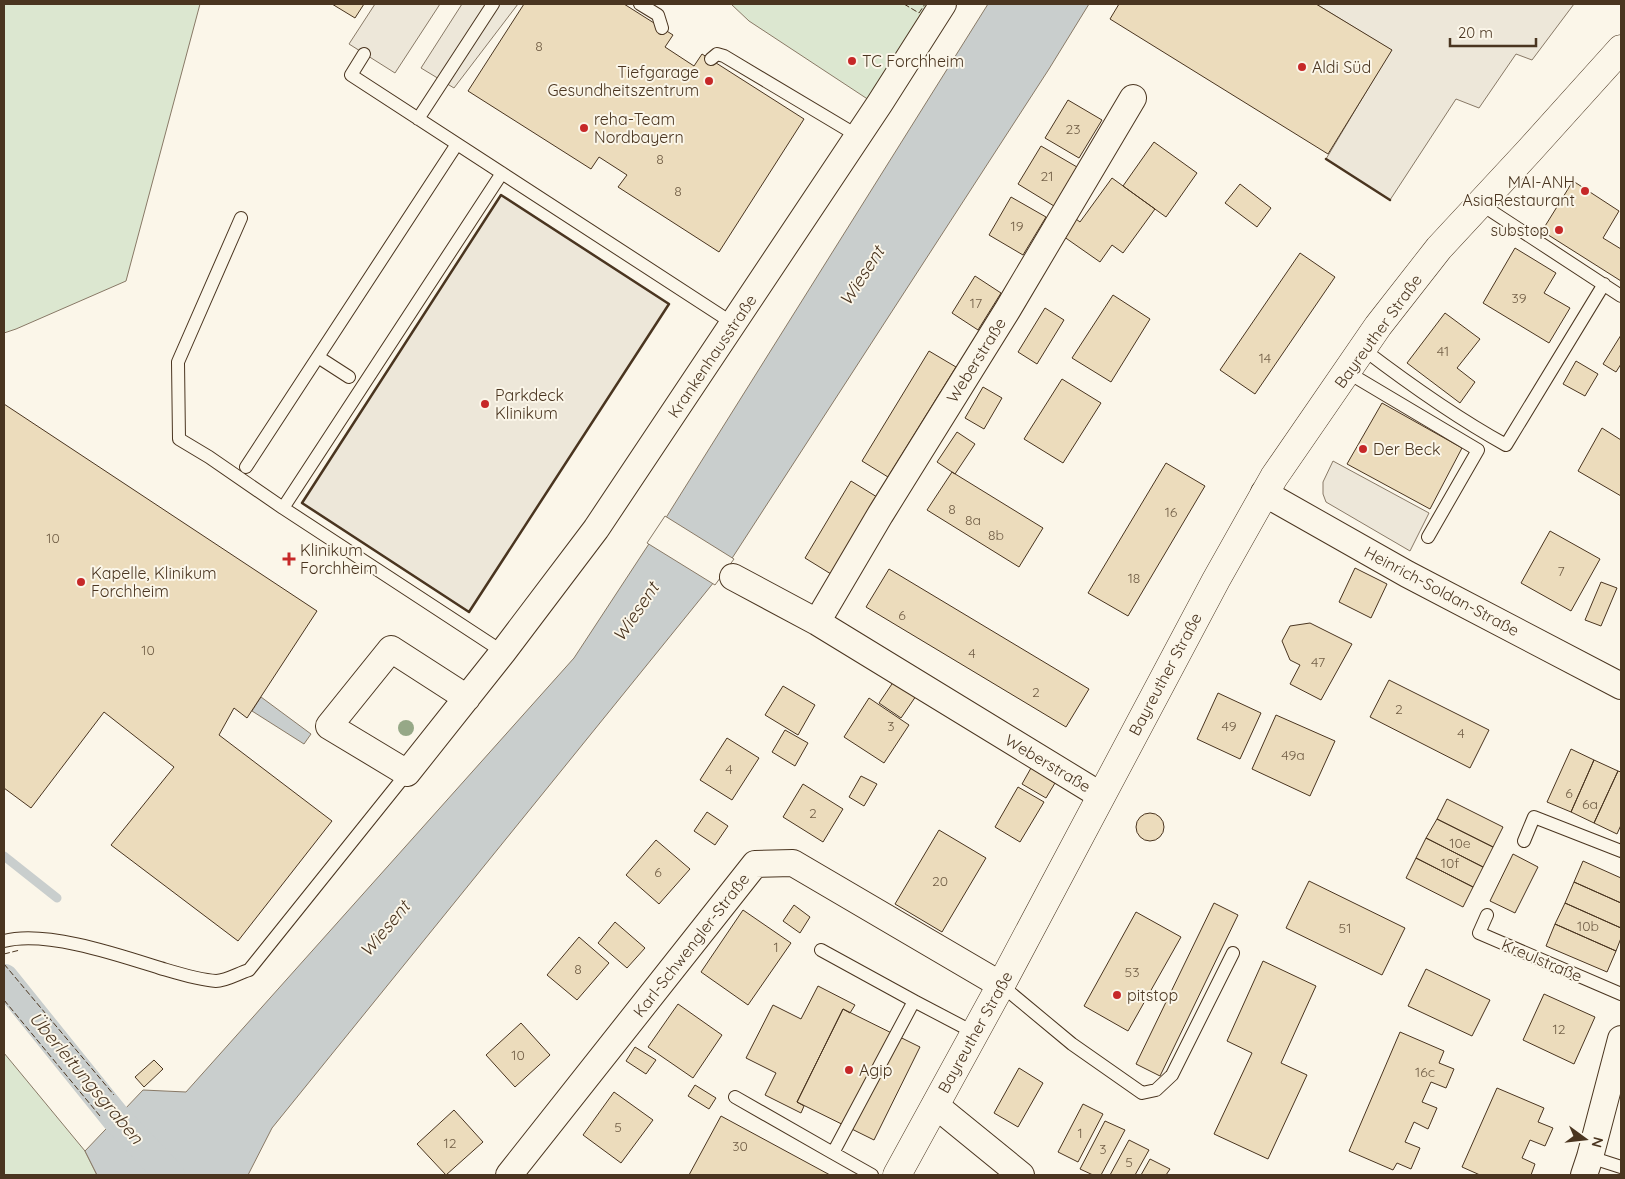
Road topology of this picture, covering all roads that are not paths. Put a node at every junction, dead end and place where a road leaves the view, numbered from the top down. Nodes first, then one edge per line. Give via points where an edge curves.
1 (493, 4) edge
2 (640, 4) edge
3 (944, 4) edge
4 (662, 28) dead end
5 (1621, 49) edge
6 (364, 54) dead end
7 (710, 59) dead end
8 (1133, 98) dead end
9 (418, 119) junction
10 (858, 136) junction
11 (457, 144) junction
12 (502, 173) junction
13 (1479, 204) junction
14 (241, 218) dead end
15 (1604, 284) junction
16 (1621, 296) edge
17 (734, 324) junction
18 (1363, 349) junction
19 (318, 357) junction
20 (1347, 372) junction
21 (349, 377) dead end
22 (246, 467) dead end
23 (1264, 494) junction
24 (283, 508) junction
25 (1428, 537) dead end
26 (733, 577) dead end
27 (817, 622) junction
28 (503, 652) junction
29 (1621, 686) edge
30 (466, 698) junction
31 (407, 773) junction
32 (1100, 795) junction
33 (1524, 841) dead end
34 (1621, 851) edge
35 (1486, 916) dead end
36 (8, 940) edge
37 (821, 950) dead end
38 (1233, 953) dead end
39 (1002, 986) junction
40 (1621, 994) edge
41 (914, 1001) junction
42 (975, 1033) junction
43 (1621, 1040) edge
44 (734, 1097) dead end
45 (935, 1105) junction
46 (833, 1153) junction
47 (1587, 1166) edge
48 (1621, 1167) edge
49 (509, 1175) edge
50 (872, 1175) edge
51 (897, 1175) edge
52 (1021, 1175) edge

1 - 9 lane
2 - 4 lane via 658,15
3 - 10 street, Krankenhausstraße
5 - 13 main road, Bayreuther Straße
6 - 9 lane via 351,75
7 - 10 lane via 717,54 724,56
8 - 27 street, Weberstraße
9 - 11 lane
10 - 17 street, Krankenhausstraße
11 - 12 lane
11 - 19 lane
12 - 17 lane
12 - 24 lane
13 - 15 lane
13 - 18 main road, Bayreuther Straße via 1438,248
14 - 24 lane via 178,362 179,439
15 - 16 lane
15 - 18 lane via 1506,446 1418,391
17 - 28 street, Krankenhausstraße via 596,529
18 - 20 main road, Bayreuther Straße
19 - 21 lane
19 - 22 lane
20 - 23 main road, Bayreuther Straße
20 - 25 lane via 1478,450
23 - 29 street, Heinrich-Soldan-Straße via 1407,574
23 - 32 main road, Bayreuther Straße
24 - 28 lane
26 - 27 street, Weberstraße
27 - 32 street, Weberstraße
28 - 30 street, Krankenhausstraße
30 - 31 street, Krankenhausstraße
30 - 31 street via 391,649 329,726
31 - 36 lane via 249,970 218,981 54,940
32 - 39 main road, Bayreuther Straße
33 - 34 lane via 1534,817
35 - 40 lane, Kreulstraße via 1479,933
37 - 41 lane
38 - 39 lane via 1172,1075 1156,1090 1142,1093 1072,1044
39 - 42 main road, Bayreuther Straße
39 - 49 street, Karl-Schwengler-Straße via 793,863 755,864
41 - 42 lane
41 - 46 lane
42 - 45 main road, Bayreuther Straße
43 - 47 street
44 - 46 lane
45 - 51 main road, Bayreuther Straße
45 - 52 street
46 - 50 lane
47 - 48 lane

